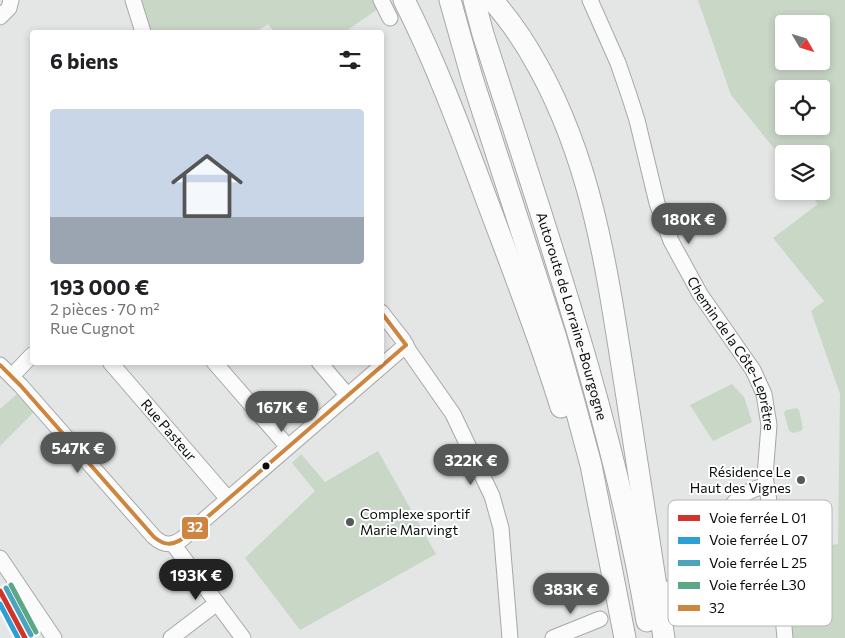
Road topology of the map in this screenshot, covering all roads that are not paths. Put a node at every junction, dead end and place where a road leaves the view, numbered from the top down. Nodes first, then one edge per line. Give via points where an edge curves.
1 (11, 0) edge
2 (132, 0) edge
3 (381, 0) edge
4 (404, 0) edge
5 (450, 0) edge
6 (474, 0) edge
7 (492, 0) edge
8 (590, 0) edge
9 (0, 18) edge
10 (390, 18) dead end
11 (142, 30) edge
12 (384, 316) edge
13 (406, 345) junction
14 (30, 358) edge
15 (384, 364) edge
16 (0, 365) edge
17 (113, 365) edge
18 (217, 365) edge
19 (322, 365) edge
20 (383, 365) edge
21 (12, 376) junction
22 (348, 396) junction
23 (288, 447) junction
24 (766, 486) junction
25 (228, 499) junction
26 (737, 500) edge
27 (770, 500) edge
28 (606, 536) junction
29 (173, 544) junction
30 (0, 558) edge
31 (216, 603) junction
32 (600, 619) dead end
33 (54, 638) edge
34 (171, 638) edge
35 (243, 638) edge
36 (510, 638) edge
37 (553, 638) edge
38 (625, 638) edge
39 (650, 638) edge
40 (664, 638) edge

1 - 9 street via 10,8
2 - 11 street
3 - 10 street
4 - 28 highway via 432,58 458,124 552,380 584,483
5 - 28 highway, Autoroute de Lorraine-Bourgogne via 556,338 591,465
6 - 39 highway, Autoroute de Lorraine-Bourgogne via 609,441
7 - 40 highway via 523,42 556,100 576,148 591,198 618,339
8 - 24 street, Chemin de la Côte-Leprêtre via 629,95 670,241 700,294 753,370 764,394 769,425
12 - 13 street
13 - 15 street
13 - 36 street via 453,414 492,496 501,528
14 - 21 street
16 - 21 street
17 - 25 street, Rue Pasteur
18 - 23 street
19 - 22 street
20 - 22 street
21 - 29 street via 154,537 163,544
22 - 23 street
23 - 25 street
24 - 26 street via 750,490
24 - 27 street, Chemin de la Côte-Leprêtre
25 - 29 street
28 - 38 highway, Autoroute de Lorraine-Bourgogne
29 - 31 street
30 - 33 street
31 - 34 street
31 - 35 street
32 - 37 street

